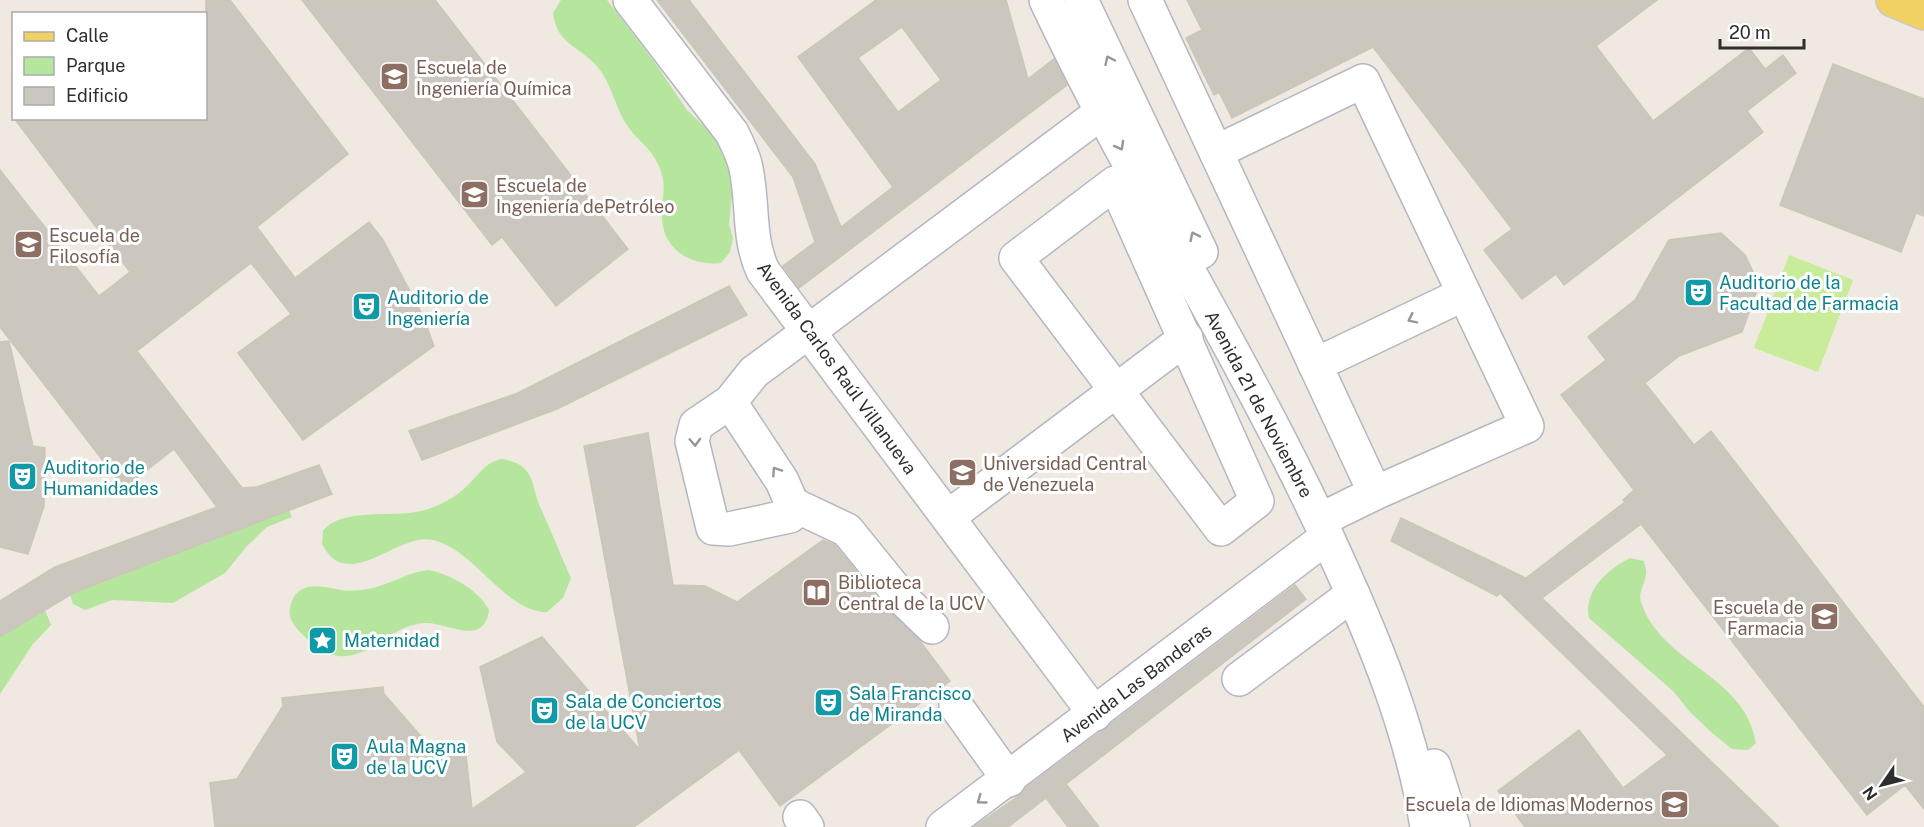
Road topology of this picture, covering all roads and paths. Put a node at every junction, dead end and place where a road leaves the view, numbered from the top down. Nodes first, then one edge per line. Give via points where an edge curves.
1 (630, 0) edge
2 (1046, 0) edge
3 (1081, 0) edge
4 (1145, 0) edge
5 (1893, 0) edge
6 (1924, 13) edge
7 (1102, 112) junction
8 (1215, 152) junction
9 (1464, 294) junction
10 (808, 332) junction
11 (1186, 338) junction
12 (1315, 365) junction
13 (1116, 390) junction
14 (730, 402) junction
15 (1375, 493) junction
16 (792, 504) junction
17 (948, 517) junction
18 (1325, 524) junction
19 (1353, 594) junction
20 (932, 627) dead end
21 (1239, 679) dead end
22 (956, 706) dead end
23 (1095, 714) junction
24 (1009, 780) junction
25 (1442, 789) junction
26 (943, 827) edge
27 (1427, 827) edge
28 (1453, 827) edge
29 (1472, 827) edge

1 - 10 lane, Avenida Carlos Raúl Villanueva via 732,133 746,169 756,255 780,296
2 - 7 lane, Avenida 21 de Noviembre
18 -> 3 lane, Avenida 21 de Noviembre
4 - 8 lane
5 - 6 main road
7 - 10 lane
7 -> 18 lane, Avenida 21 de Noviembre
8 - 9 lane via 1363,81
8 - 12 lane
9 -> 12 lane
9 - 15 lane, Avenida Las Banderas via 1527,426
10 - 14 lane via 754,372
10 - 17 lane, Avenida Carlos Raúl Villanueva
11 - 13 lane
11 - 13 lane via 1257,501 1221,529
11 - 13 lane via 1115,183 1016,258
12 - 15 lane
13 - 17 lane
16 -> 14 lane via 782,481
14 -> 16 lane via 696,425 692,441 713,528 729,529 790,516
15 - 18 lane, Avenida Las Banderas
16 - 20 lane via 847,530 903,599
17 - 23 lane, Avenida Carlos Raúl Villanueva
18 - 19 lane, Avenida 21 de Noviembre
18 - 23 lane, Avenida Las Banderas
18 - 25 lane, Avenida 21 de Noviembre via 1392,661
19 - 21 lane
19 - 27 lane, Avenida 21 de Noviembre via 1383,664 1409,741
22 - 24 lane
23 - 24 lane, Avenida Las Banderas
24 -> 26 lane, Avenida Las Banderas
25 - 28 lane, Avenida 21 de Noviembre
25 - 29 lane

